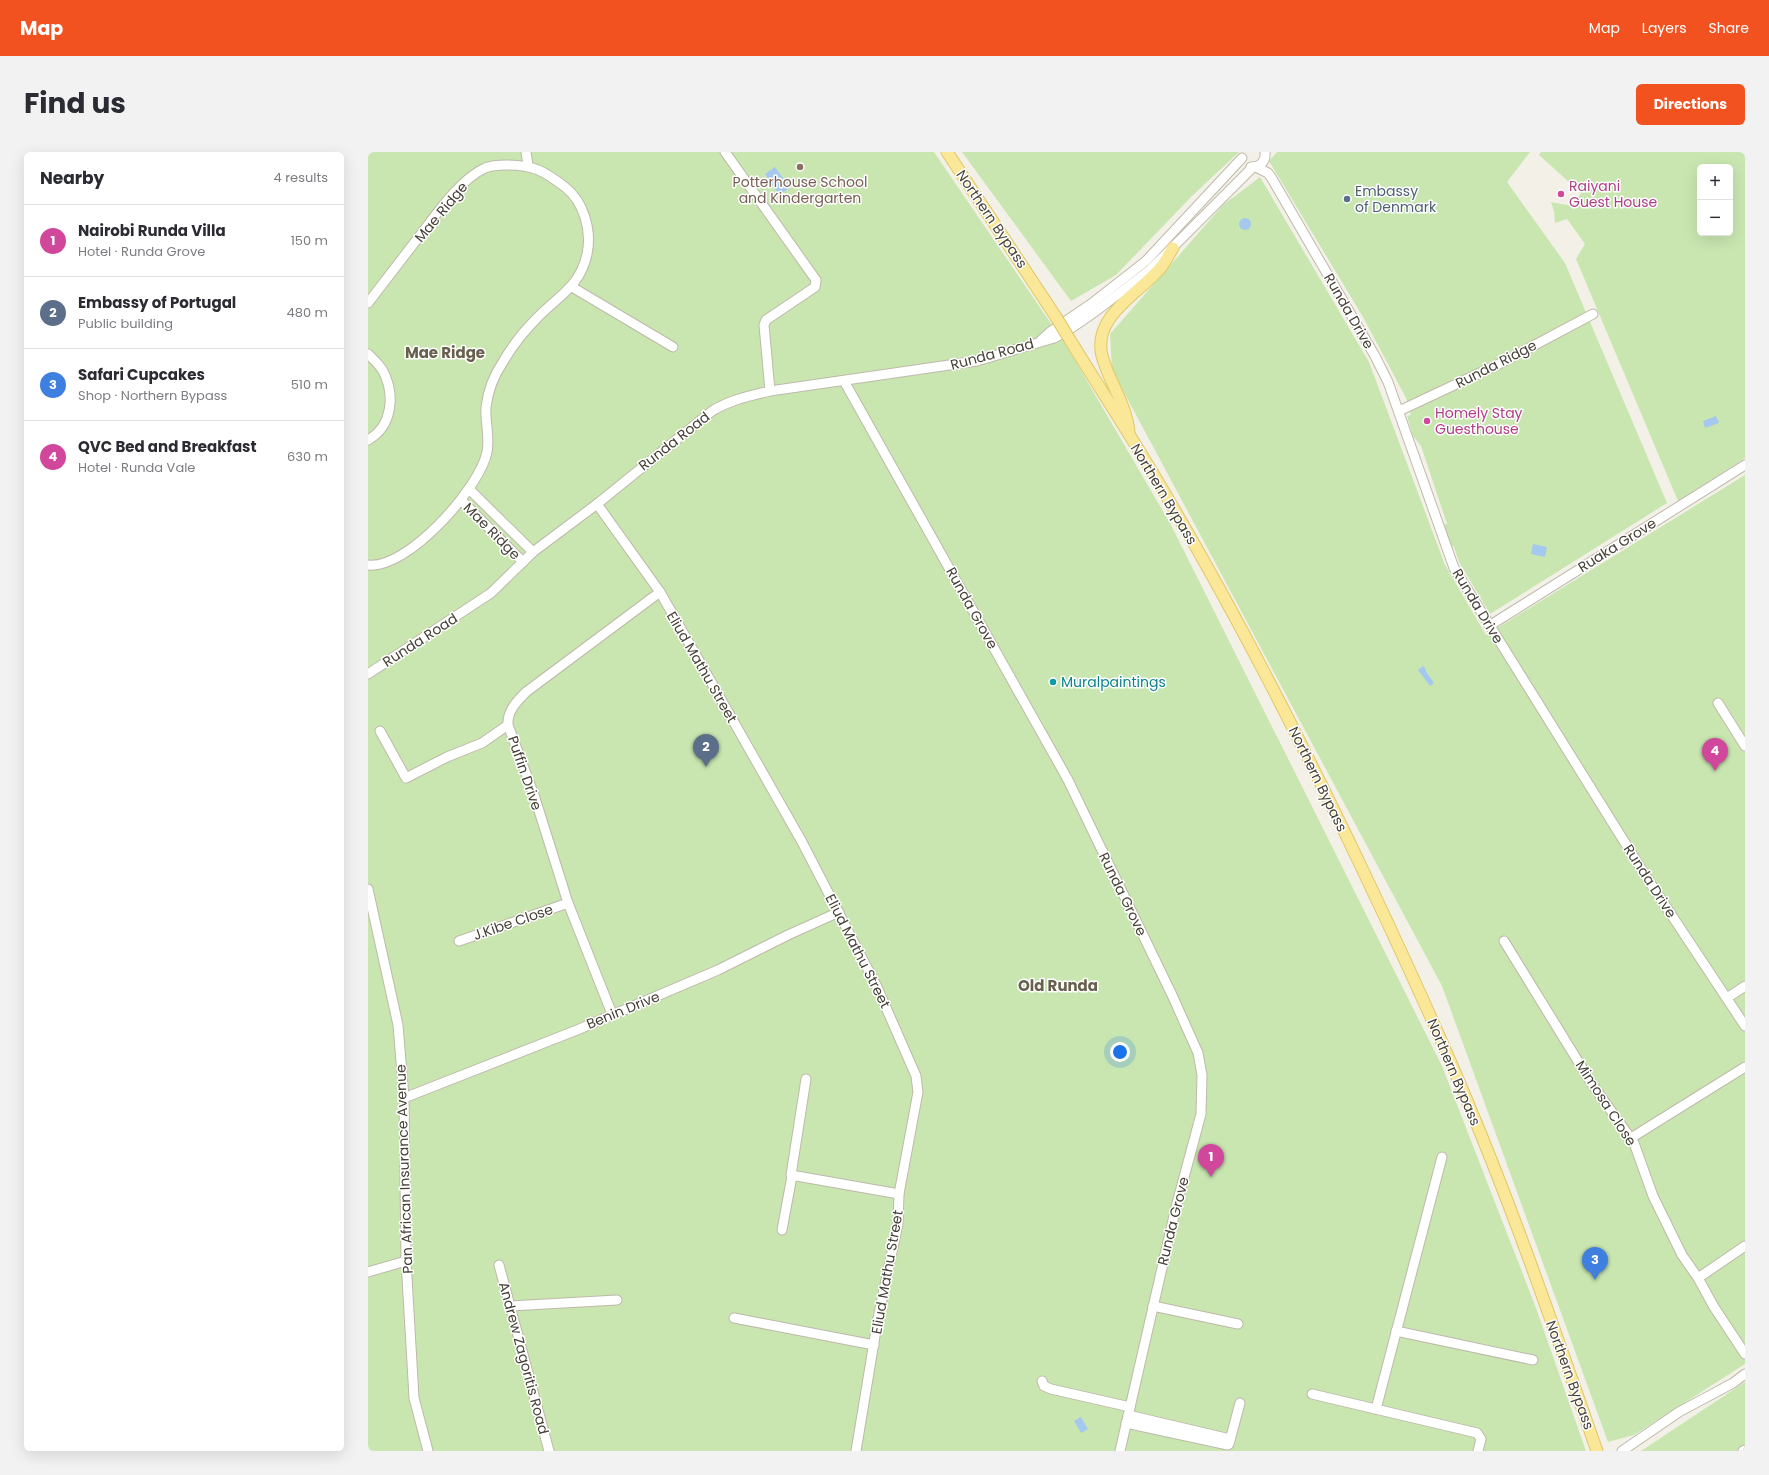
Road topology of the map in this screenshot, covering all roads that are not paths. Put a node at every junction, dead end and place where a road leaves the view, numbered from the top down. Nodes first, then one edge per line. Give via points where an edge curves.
1 (526, 152) edge
2 (726, 152) edge
3 (947, 152) edge
4 (1242, 154) edge
5 (1261, 159) edge
6 (528, 165) junction
7 (1173, 248) junction
8 (572, 287) junction
9 (368, 303) edge
10 (1593, 314) dead end
11 (1040, 341) junction
12 (673, 347) dead end
13 (368, 354) edge
14 (844, 381) junction
15 (770, 391) junction
16 (1399, 411) junction
17 (1129, 436) junction
18 (368, 440) edge
19 (1745, 465) edge
20 (469, 488) junction
21 (461, 500) junction
22 (597, 504) junction
23 (533, 552) junction
24 (523, 562) junction
25 (368, 565) edge
26 (660, 592) junction
27 (1489, 626) junction
28 (368, 674) edge
29 (1718, 703) dead end
30 (508, 725) junction
31 (380, 731) dead end
32 (1745, 746) edge
33 (368, 889) edge
34 (568, 903) junction
35 (839, 912) junction
36 (371, 916) edge
37 (1504, 940) dead end
38 (458, 941) dead end
39 (1745, 986) edge
40 (1727, 998) junction
41 (612, 1014) junction
42 (1745, 1026) edge
43 (1745, 1067) edge
44 (806, 1079) dead end
45 (404, 1098) junction
46 (1631, 1138) junction
47 (1442, 1157) dead end
48 (792, 1176) junction
49 (899, 1194) junction
50 (782, 1230) dead end
51 (1745, 1246) edge
52 (406, 1261) junction
53 (498, 1265) dead end
54 (368, 1272) edge
55 (1698, 1278) junction
56 (617, 1300) dead end
57 (510, 1306) junction
58 (1153, 1306) junction
59 (734, 1318) dead end
60 (1238, 1324) dead end
61 (1396, 1331) junction
62 (874, 1345) junction
63 (1745, 1354) edge
64 (1534, 1360) dead end
65 (1745, 1374) edge
66 (1042, 1381) dead end
67 (1312, 1394) dead end
68 (1240, 1404) dead end
69 (1376, 1409) junction
70 (1128, 1415) junction
71 (1228, 1445) edge
72 (428, 1451) edge
73 (549, 1451) edge
74 (856, 1451) edge
75 (1120, 1451) edge
76 (1478, 1451) edge
77 (1597, 1451) edge
78 (1623, 1451) edge

1 - 6 street
2 - 15 street via 816,280 815,287 766,320 764,325
3 - 17 main road, Northern Bypass, bridge via 1056,317
4 - 5 street via 1247,165
4 - 11 street, Runda Road via 1146,261
5 - 7 street, Runda Road
5 - 16 street, Runda Drive via 1375,356
6 - 8 street, Mae Ridge via 546,173 567,189 580,206 588,226 587,256
6 - 9 street, Mae Ridge via 493,166 485,168 467,180
7 - 11 street, Runda Road via 1151,269 1067,331 1054,338
7 - 17 main road via 1162,266 1115,312 1103,329 1102,353 1125,411
8 - 12 street
8 - 20 street, Mae Ridge via 522,334 502,362 492,382 486,407 487,453 477,478
10 - 16 street, Runda Ridge via 1501,363
11 - 14 street, Runda Road via 976,361
13 - 18 street via 382,370 391,392 384,424 376,436
14 - 15 street, Runda Road
14 - 58 street, Runda Grove via 1068,780 1198,1053 1202,1074 1201,1114
15 - 22 street, Runda Road via 744,397 712,411
16 - 27 street, Runda Drive via 1454,568
17 - 77 main road, Northern Bypass via 1170,502 1263,670 1407,963 1497,1176
19 - 27 street, Ruaka Grove
20 - 21 street, Mae Ridge
20 - 23 street, Mae Ridge
21 - 24 street, Mae Ridge
21 - 25 street, Mae Ridge via 424,538 402,555 376,566
22 - 23 street, Runda Road
22 - 26 street, Eliud Mathu Street
23 - 24 street, Runda Road
24 - 28 street, Runda Road via 491,593
26 - 30 street, Puffin Drive via 526,692 512,709
26 - 35 street, Eliud Mathu Street
27 - 40 street, Runda Drive via 1645,875
29 - 32 street
30 - 31 street via 482,743 406,778
30 - 34 street, Puffin Drive via 535,798
33 - 36 street, Pan African Insurance Avenue
34 - 38 street, J.Kibe Close
34 - 41 street, Puffin Drive
35 - 41 street, Benin Drive via 718,970
35 - 49 street, Eliud Mathu Street via 877,987 916,1076 918,1092
36 - 45 street, Pan African Insurance Avenue via 398,1025
37 - 46 street, Mimosa Close via 1592,1084
39 - 40 street
40 - 42 street, Runda Drive
41 - 45 street, Benin Drive
43 - 46 street
44 - 48 street via 790,1173
45 - 52 street, Pan African Insurance Avenue
46 - 55 street, Mimosa Close via 1653,1196 1682,1255
47 - 61 street
48 - 49 street
48 - 50 street
49 - 62 street, Eliud Mathu Street via 898,1224
51 - 55 street
52 - 54 street
52 - 72 street, Pan African Insurance Avenue via 414,1398
53 - 57 street, Andrew Zagoritis Road
55 - 63 street, Mimosa Close
56 - 57 street
57 - 73 street, Andrew Zagoritis Road
58 - 60 street
58 - 70 street, Runda Grove
59 - 62 street
61 - 64 street
61 - 69 street
62 - 74 street, Eliud Mathu Street
65 - 78 street via 1679,1412
66 - 70 street via 1044,1386 1051,1390
67 - 69 street
68 - 71 street
69 - 76 street via 1477,1433 1481,1439
70 - 71 street
70 - 75 street, Runda Grove

